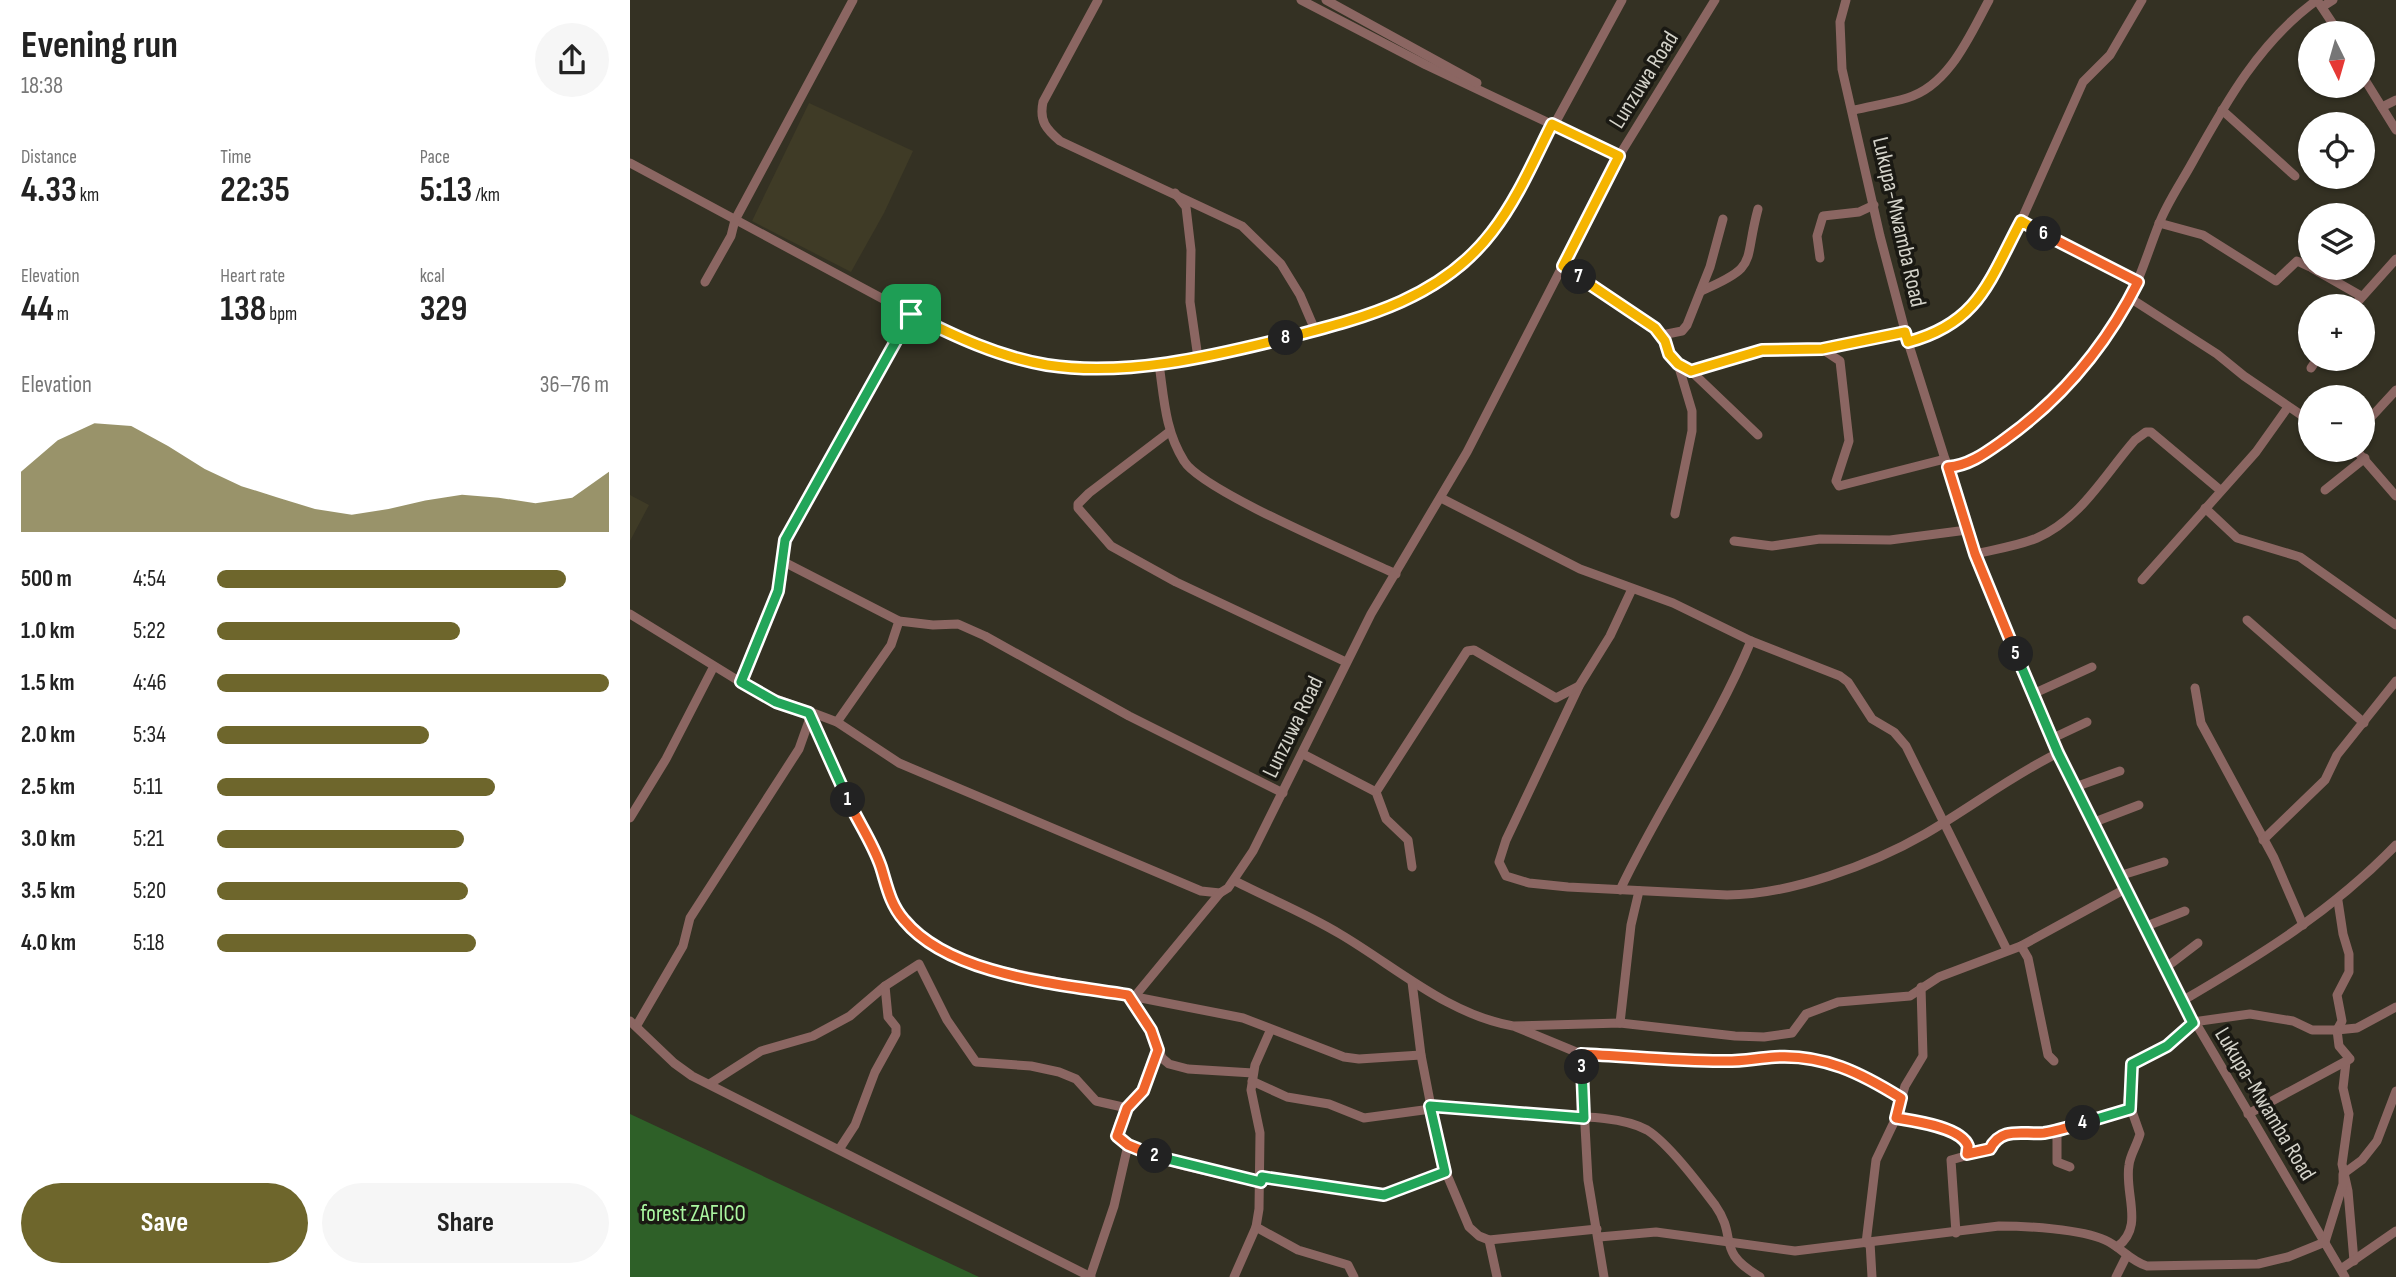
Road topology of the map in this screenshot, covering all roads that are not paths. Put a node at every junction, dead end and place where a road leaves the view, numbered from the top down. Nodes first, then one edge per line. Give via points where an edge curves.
1 (853, 0) edge
2 (1098, 0) edge
3 (1301, 0) edge
4 (1325, 0) edge
5 (1622, 0) edge
6 (1716, 0) edge
7 (1846, 0) edge
8 (1989, 0) edge
9 (2142, 0) edge
10 (2333, 0) edge
11 (2319, 2) edge
12 (2331, 21) edge
13 (2375, 96) edge
14 (2396, 100) edge
15 (2382, 107) junction
16 (1854, 110) junction
17 (2222, 110) junction
18 (1552, 124) junction
19 (2396, 130) edge
20 (1619, 156) junction
21 (630, 163) edge
22 (2295, 176) dead end
23 (1174, 192) junction
24 (1874, 205) junction
25 (1758, 209) dead end
26 (1723, 219) dead end
27 (735, 220) junction
28 (2021, 221) junction
29 (2159, 223) junction
30 (1820, 258) dead end
31 (2396, 259) edge
32 (2298, 261) edge
33 (1563, 266) junction
34 (2333, 280) edge
35 (705, 282) dead end
36 (2138, 282) junction
37 (1701, 291) junction
38 (2358, 294) edge
39 (2363, 294) edge
40 (2130, 298) junction
41 (911, 314) junction
42 (1315, 330) junction
43 (1662, 335) junction
44 (1906, 337) junction
45 (1822, 349) junction
46 (1198, 358) junction
47 (1159, 364) junction
48 (1678, 364) junction
49 (1691, 371) junction
50 (2396, 390) edge
51 (2288, 407) junction
52 (2298, 413) edge
53 (2375, 413) edge
54 (1169, 432) junction
55 (1758, 435) dead end
56 (2360, 462) edge
57 (2368, 462) edge
58 (1946, 463) junction
59 (2221, 490) junction
60 (2325, 490) dead end
61 (2396, 496) edge
62 (1441, 498) junction
63 (2205, 508) junction
64 (1675, 514) dead end
65 (1967, 530) junction
66 (1734, 541) dead end
67 (1975, 554) junction
68 (784, 562) junction
69 (1396, 574) junction
70 (2142, 580) dead end
71 (1632, 589) junction
72 (630, 614) edge
73 (2247, 620) dead end
74 (899, 621) junction
75 (2396, 625) edge
76 (1751, 640) junction
77 (1346, 662) junction
78 (2092, 667) dead end
79 (713, 668) junction
80 (2396, 681) edge
81 (741, 682) junction
82 (1579, 686) junction
83 (2195, 688) dead end
84 (2033, 694) junction
85 (810, 717) junction
86 (837, 722) junction
87 (2087, 722) dead end
88 (2364, 723) junction
89 (2051, 739) junction
90 (2058, 753) junction
91 (1303, 754) junction
92 (2120, 771) dead end
93 (2075, 787) junction
94 (1376, 792) junction
95 (1283, 793) junction
96 (2138, 805) dead end
97 (630, 818) edge
98 (1944, 820) junction
99 (2092, 823) junction
100 (2263, 840) junction
101 (2396, 845) edge
102 (2165, 862) dead end
103 (1412, 867) dead end
104 (2119, 876) junction
105 (1235, 881) junction
106 (2125, 889) junction
107 (1620, 890) junction
108 (1639, 891) junction
109 (1220, 893) junction
110 (2338, 901) junction
111 (2185, 911) dead end
112 (2303, 925) junction
113 (2144, 927) junction
114 (2198, 943) dead end
115 (2021, 946) junction
116 (2007, 950) junction
117 (2164, 969) junction
118 (1412, 982) junction
119 (885, 986) junction
120 (1921, 987) junction
121 (1132, 995) junction
122 (2182, 1001) junction
123 (2396, 1007) edge
124 (633, 1023) edge
125 (1620, 1023) junction
126 (2193, 1023) junction
127 (1513, 1026) junction
128 (2337, 1030) junction
129 (1270, 1031) junction
130 (1158, 1050) junction
131 (1581, 1054) junction
132 (1420, 1055) junction
133 (2054, 1060) dead end
134 (2346, 1062) junction
135 (1252, 1077) junction
136 (711, 1083) junction
137 (2396, 1091) edge
138 (1901, 1098) junction
139 (1431, 1107) junction
140 (1127, 1108) junction
141 (2130, 1109) junction
142 (2248, 1114) junction
143 (1584, 1118) junction
144 (1896, 1118) junction
145 (2057, 1130) junction
146 (1128, 1145) junction
147 (840, 1148) junction
148 (1967, 1154) junction
149 (2070, 1167) dead end
150 (1445, 1172) junction
151 (2343, 1174) junction
152 (1261, 1180) junction
153 (1256, 1227) junction
154 (2396, 1231) edge
155 (1598, 1233) junction
156 (1956, 1233) junction
157 (1489, 1240) junction
158 (1726, 1242) junction
159 (2325, 1242) junction
160 (1868, 1243) junction
161 (2117, 1247) junction
162 (2127, 1255) junction
163 (2354, 1261) junction
164 (2147, 1266) junction
165 (2343, 1273) edge
166 (1091, 1277) edge
167 (1234, 1277) edge
168 (1353, 1277) edge
169 (1497, 1277) edge
170 (1604, 1277) edge
171 (1760, 1277) edge
172 (1872, 1277) edge
173 (2116, 1277) edge
174 (2150, 1277) edge

1 - 27 street
2 - 23 street via 1043,102 1042,121 1060,141
3 - 18 street
4 - 18 street
5 - 18 street
6 - 20 street, Lunzuwa Road
7 - 16 street, Lukupa-Mwamba Road via 1839,44
8 - 16 street via 1936,85 1909,98
9 - 28 street via 2110,55 2083,82
10 - 11 street
11 - 12 street
11 - 17 street via 2289,20 2273,37
13 - 15 street
14 - 15 street
15 - 19 street
16 - 24 street, Lukupa-Mwamba Road
17 - 22 street
17 - 29 street
18 - 20 street
18 - 42 street via 1510,206 1465,264 1413,298
20 - 33 street, Lunzuwa Road
21 - 27 street
23 - 42 street via 1236,222 1268,248 1300,295
23 - 46 street via 1186,207 1190,302
24 - 30 street via 1859,212 1823,216 1817,236
24 - 44 street, Lukupa-Mwamba Road
25 - 37 street via 1750,258 1742,270
26 - 37 street
27 - 35 street
27 - 41 street
28 - 36 street
28 - 44 street via 1971,309 1943,330
29 - 32 street via 2203,235 2276,281
29 - 36 street
31 - 39 street
33 - 43 street
33 - 62 street, Lunzuwa Road
34 - 38 street
36 - 40 street
37 - 43 street via 1682,331
40 - 51 street
40 - 58 street via 2067,388 1972,462
41 - 47 street via 968,341 1047,365
41 - 68 street via 789,532
42 - 46 street
43 - 48 street
44 - 45 street
44 - 58 street, Lukupa-Mwamba Road
45 - 49 street via 1762,350
45 - 58 street via 1841,363 1849,428 1838,485
46 - 47 street
47 - 54 street
48 - 49 street
48 - 64 street via 1692,411 1692,431
49 - 55 street
50 - 53 street
51 - 52 street
51 - 59 street
54 - 69 street via 1184,461 1204,479
54 - 77 street via 1089,493 1078,508 1111,546 1176,582
56 - 60 street
57 - 61 street
58 - 65 street, Lukupa-Mwamba Road
59 - 63 street
59 - 67 street via 2146,432 2119,458 2094,493 2051,531
62 - 69 street, Lunzuwa Road
62 - 71 street via 1580,569
63 - 70 street
63 - 75 street via 2237,537 2300,556
65 - 66 street via 1890,540 1820,539 1772,545
65 - 67 street, Lukupa-Mwamba Road
67 - 84 street, Lukupa-Mwamba Road
68 - 74 street
68 - 81 street via 778,591
69 - 77 street, Lunzuwa Road
71 - 76 street
71 - 82 street
72 - 79 street
73 - 88 street
74 - 86 street via 891,645
74 - 95 street via 958,624
76 - 98 street via 1848,682 1872,719 1902,740
76 - 107 street via 1734,683
77 - 91 street, Lunzuwa Road
78 - 84 street
79 - 81 street
79 - 97 street
80 - 88 street
81 - 85 street
82 - 94 street via 1556,698 1474,650 1467,651
82 - 107 street via 1499,862 1506,876 1518,881
83 - 100 street via 2201,723
84 - 89 street, Lukupa-Mwamba Road
85 - 86 street
85 - 121 street via 880,866 888,896 904,921 951,955 987,968
85 - 124 street via 799,749 695,909 683,946
86 - 109 street via 899,763 1201,891
87 - 89 street
88 - 100 street via 2319,786
89 - 90 street, Lukupa-Mwamba Road
90 - 93 street, Lukupa-Mwamba Road
90 - 98 street
91 - 94 street
91 - 95 street, Lunzuwa Road
92 - 93 street
93 - 99 street, Lukupa-Mwamba Road
94 - 103 street via 1386,819 1408,840
95 - 105 street, Lunzuwa Road
96 - 99 street
98 - 108 street via 1887,852 1790,887 1746,895
98 - 116 street
99 - 104 street, Lukupa-Mwamba Road
100 - 112 street
101 - 110 street
102 - 104 street
104 - 106 street, Lukupa-Mwamba Road
105 - 109 street, Lunzuwa Road
105 - 118 street via 1326,925
106 - 113 street, Lukupa-Mwamba Road
106 - 115 street
107 - 108 street
108 - 125 street
109 - 121 street, Lunzuwa Road
110 - 112 street
110 - 128 street via 2349,972 2337,995 2342,1021
111 - 113 street
112 - 122 street
113 - 117 street, Lukupa-Mwamba Road
114 - 117 street
115 - 116 street
115 - 133 street via 2028,958 2048,1055
116 - 120 street
117 - 122 street, Lukupa-Mwamba Road
118 - 127 street via 1483,1019
118 - 132 street
119 - 136 street via 850,1016 813,1036 761,1051
119 - 140 street via 919,964 947,1020 976,1062 1059,1072 1076,1079 1096,1101
119 - 147 street via 888,1017 896,1034
120 - 125 street via 1910,996 1838,1002 1806,1014 1797,1030 1779,1037
120 - 138 street via 1923,1056
121 - 129 street via 1242,1018
121 - 130 street
122 - 126 street, Lukupa-Mwamba Road
123 - 128 street via 2357,1028
124 - 136 street via 683,1071
125 - 127 street
126 - 128 street via 2250,1014 2293,1021 2312,1030
126 - 141 street via 2167,1046 2132,1064
126 - 142 street, Lukupa-Mwamba Road
127 - 131 street
128 - 134 street via 2339,1046 2350,1059
129 - 132 street via 1344,1058
129 - 135 street
130 - 135 street via 1176,1067
130 - 140 street via 1143,1091
131 - 138 street via 1720,1061 1814,1058 1852,1069
131 - 143 street
132 - 139 street
134 - 142 street
134 - 151 street via 2343,1088 2349,1114
135 - 139 street via 1287,1097 1329,1104 1364,1118
135 - 152 street
136 - 147 street
137 - 151 street via 2377,1141
138 - 144 street
139 - 143 street
139 - 150 street
140 - 146 street via 1117,1132
141 - 145 street
141 - 161 street via 2140,1134 2129,1162 2130,1232
142 - 159 street, Lukupa-Mwamba Road
143 - 155 street via 1588,1180
143 - 158 street via 1630,1124 1652,1133 1714,1205 1728,1230
144 - 148 street via 1960,1136 1968,1146
144 - 160 street via 1876,1160
145 - 148 street via 2010,1133 1994,1140 1990,1149
145 - 149 street via 2057,1162
146 - 152 street via 1187,1166
146 - 166 street
147 - 166 street
148 - 156 street via 1950,1164
150 - 152 street via 1384,1195
150 - 157 street via 1469,1227
151 - 159 street
151 - 163 street
152 - 153 street
153 - 167 street
153 - 168 street via 1298,1250 1348,1265
154 - 163 street
155 - 157 street
155 - 158 street via 1656,1232
155 - 170 street
156 - 160 street
156 - 161 street via 2028,1226 2096,1237
157 - 169 street
158 - 160 street via 1783,1251
158 - 171 street via 1738,1262
159 - 164 street via 2258,1264
159 - 165 street, Lukupa-Mwamba Road
160 - 172 street
161 - 162 street
162 - 164 street
162 - 173 street
163 - 165 street
164 - 174 street

